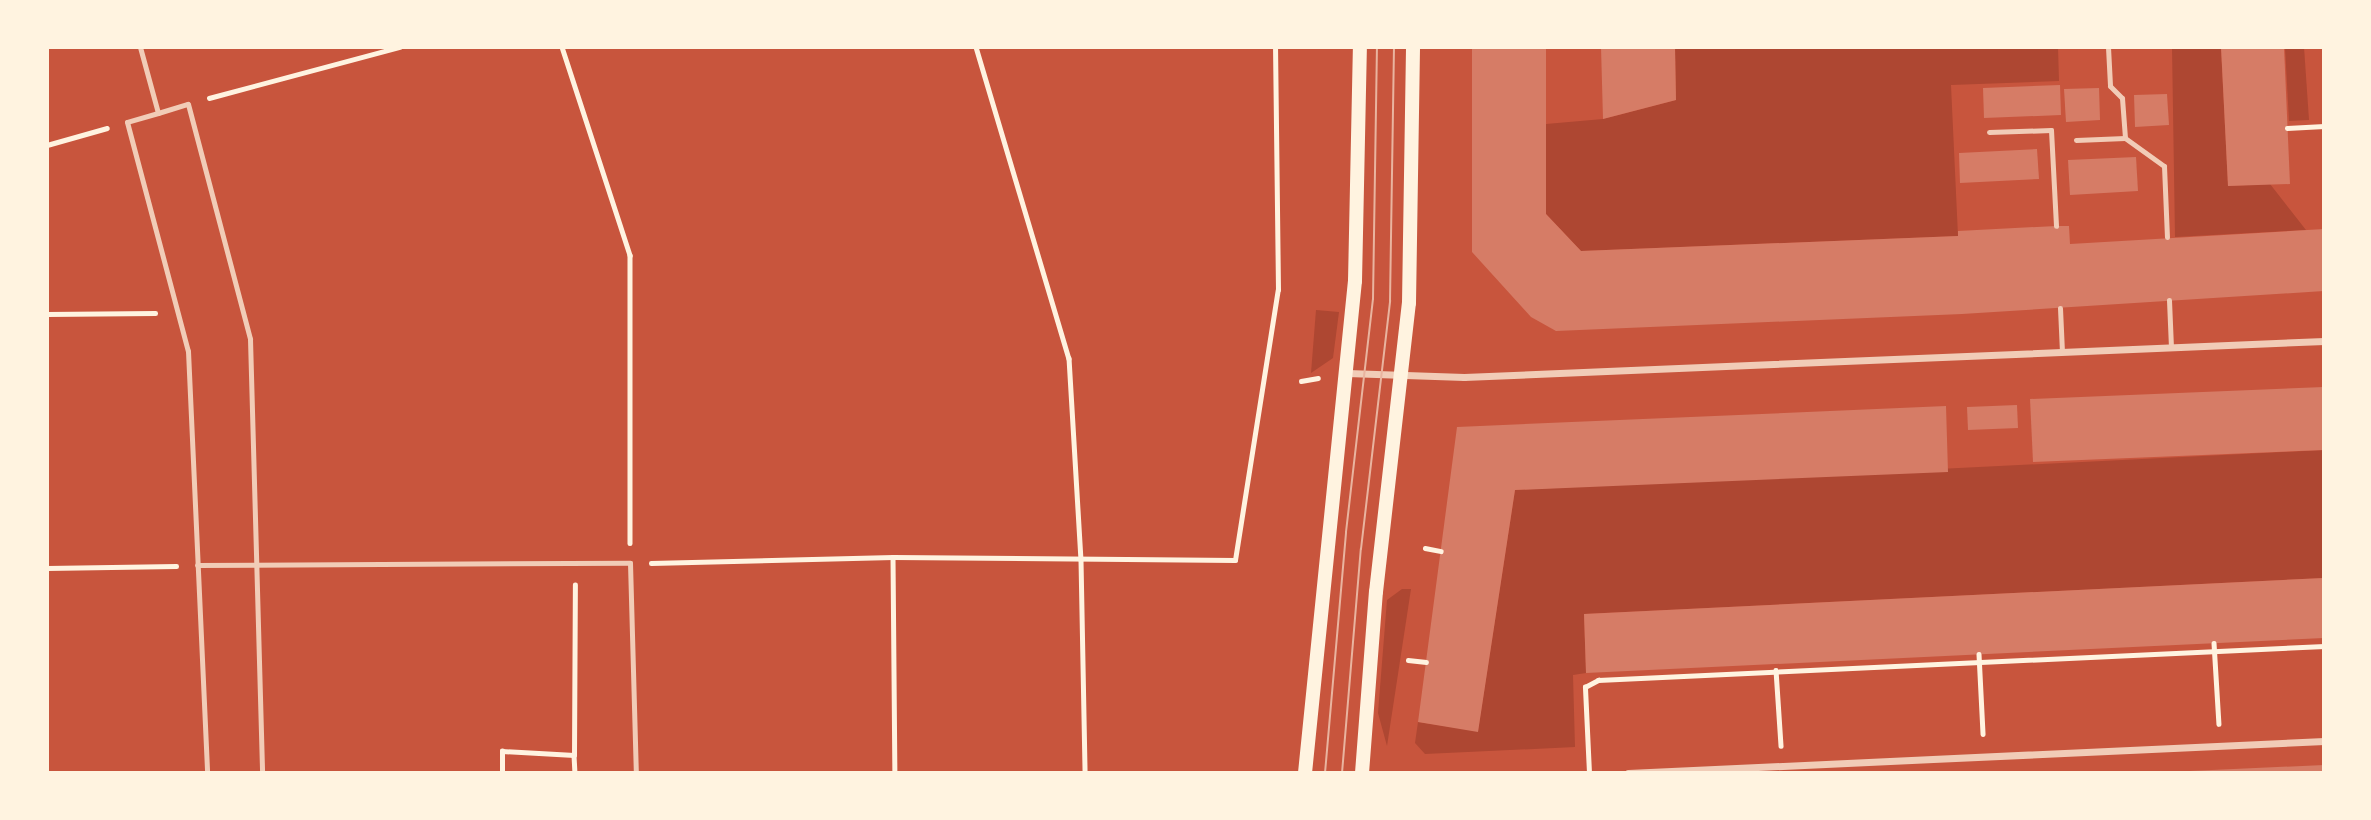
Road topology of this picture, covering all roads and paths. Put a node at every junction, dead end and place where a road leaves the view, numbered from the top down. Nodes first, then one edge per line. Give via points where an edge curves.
1 (140, 47) edge
2 (399, 47) edge
3 (562, 47) edge
4 (976, 47) edge
5 (1275, 47) edge
6 (1360, 47) edge
7 (1413, 47) edge
8 (2108, 47) edge
9 (188, 104) junction
10 (158, 113) junction
11 (127, 122) junction
12 (2324, 125) edge
13 (2287, 128) dead end
14 (1989, 132) dead end
15 (2125, 138) junction
16 (2076, 140) dead end
17 (47, 145) edge
18 (2056, 226) dead end
19 (2167, 237) dead end
20 (2169, 300) dead end
21 (2060, 308) dead end
22 (177, 313) junction
23 (47, 314) edge
24 (2324, 341) edge
25 (2171, 347) junction
26 (2062, 352) junction
27 (1347, 373) junction
28 (1403, 375) junction
29 (1425, 548) dead end
30 (1441, 551) dead end
31 (893, 557) junction
32 (575, 561) junction
33 (1081, 561) junction
34 (256, 563) junction
35 (631, 563) junction
36 (197, 565) junction
37 (47, 568) edge
38 (2295, 639) dead end
39 (2214, 643) dead end
40 (2324, 646) edge
41 (2136, 647) dead end
42 (2296, 647) junction
43 (2060, 650) dead end
44 (2215, 651) junction
45 (1979, 654) dead end
46 (2137, 654) junction
47 (1904, 658) dead end
48 (2060, 659) junction
49 (1408, 660) dead end
50 (1426, 662) dead end
51 (1979, 662) junction
52 (1904, 665) junction
53 (1776, 670) junction
54 (1635, 671) dead end
55 (1636, 678) junction
56 (2324, 741) edge
57 (2221, 746) junction
58 (574, 755) junction
59 (1984, 756) junction
60 (1783, 765) junction
61 (207, 773) edge
62 (262, 773) edge
63 (502, 773) edge
64 (575, 773) edge
65 (636, 773) edge
66 (895, 773) edge
67 (1085, 773) edge
68 (1305, 773) edge
69 (1362, 773) edge
70 (1589, 773) edge
71 (1628, 773) edge

1 - 10 lane
2 - 9 path
3 - 35 path via 630,255
4 - 33 path via 1069,358
5 - 33 path via 1278,290 1235,560
6 - 27 main road via 1359,178
7 - 28 main road via 1413,197
8 - 15 lane via 2110,86 2122,98
9 - 10 lane
9 - 34 lane via 250,339
10 - 11 lane
11 - 17 path
11 - 22 lane
12 - 13 path
14 - 18 lane via 2051,130
15 - 16 lane
15 - 19 lane via 2164,166
20 - 25 lane
21 - 26 lane
22 - 23 path
22 - 36 lane via 188,351
24 - 25 street
25 - 26 street
26 - 28 street via 1464,377
27 - 28 street
27 - 68 main road
28 - 69 main road via 1376,592
29 - 30 path
31 - 33 path
31 - 35 path
31 - 66 path
32 - 34 lane
32 - 35 lane
32 - 58 path
33 - 67 path
34 - 36 lane
34 - 62 lane
35 - 65 lane
36 - 37 path
36 - 61 lane
38 - 42 path
39 - 44 path
40 - 42 path
41 - 46 path
42 - 44 path
43 - 48 path
44 - 46 path
44 - 57 path
45 - 51 path
46 - 48 path
47 - 52 path
48 - 51 path
49 - 50 path
51 - 52 path
51 - 59 path
52 - 53 path
53 - 55 path via 1731,669
53 - 60 path
54 - 55 path
55 - 70 path via 1598,680 1585,687
56 - 57 street
57 - 59 street
58 - 63 path via 502,751
58 - 64 path
59 - 60 street
60 - 71 street

